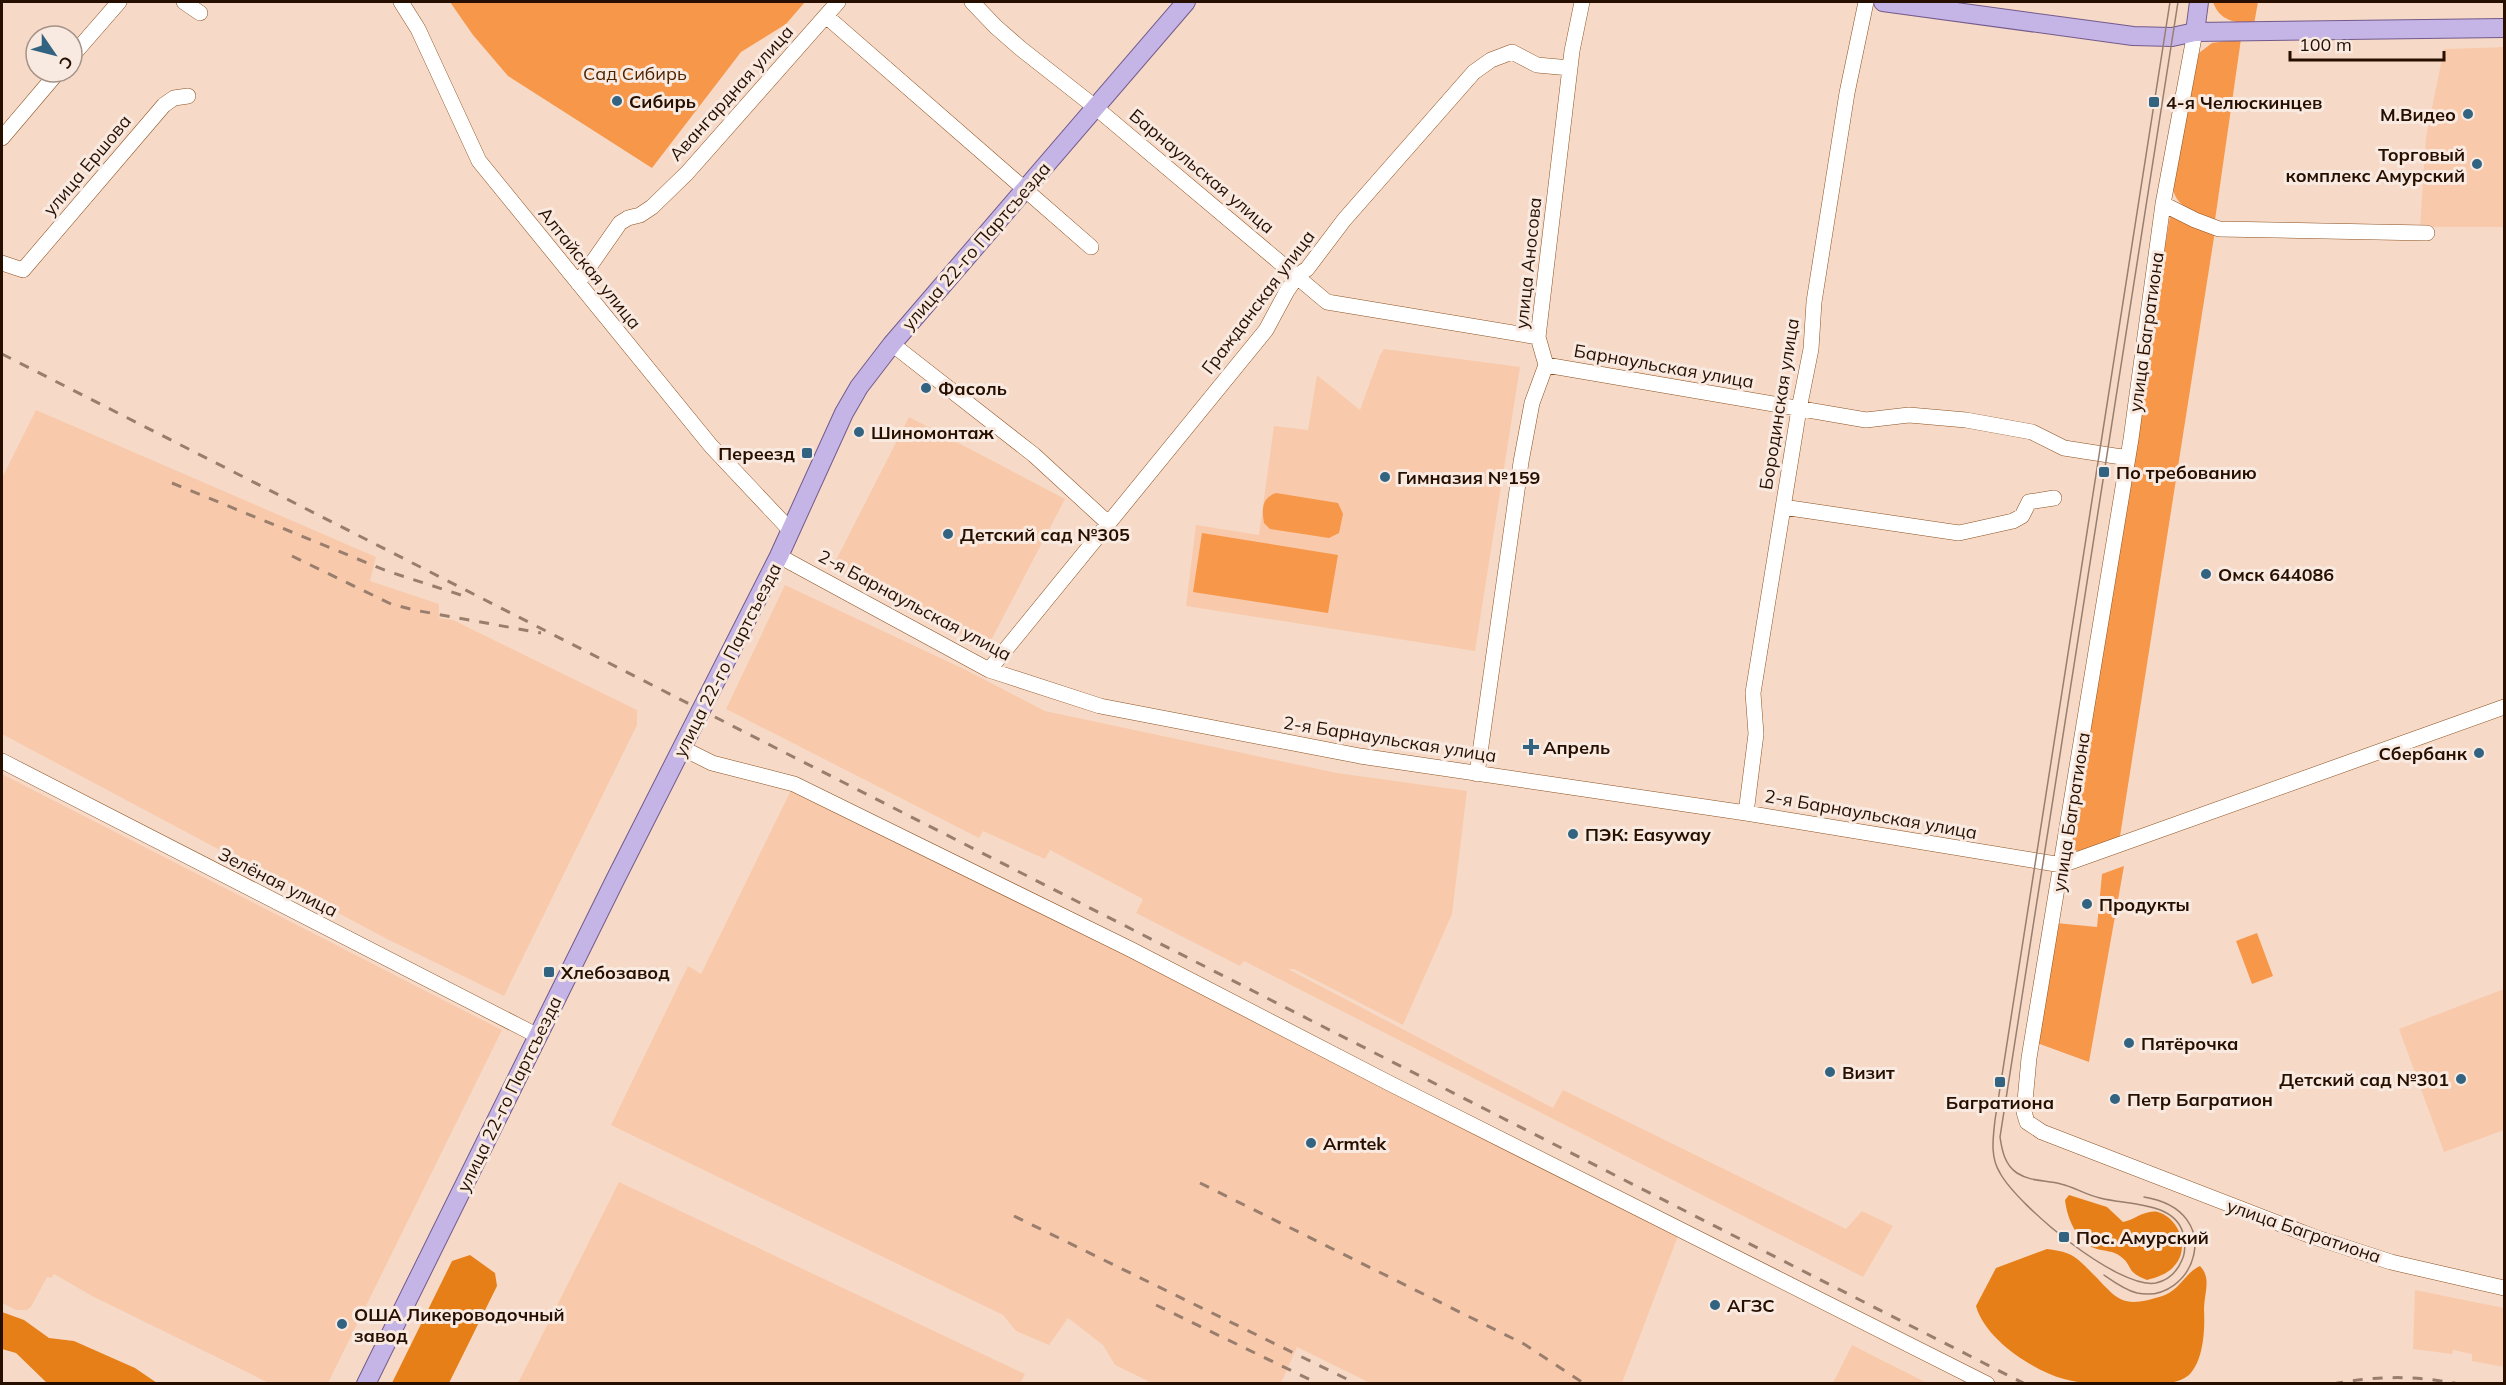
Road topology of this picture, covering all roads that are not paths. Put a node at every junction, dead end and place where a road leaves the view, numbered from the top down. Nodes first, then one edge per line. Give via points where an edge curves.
1 (119, 2) edge
2 (184, 2) edge
3 (401, 2) edge
4 (838, 2) edge
5 (972, 2) edge
6 (1186, 2) edge
7 (1582, 2) edge
8 (1866, 2) edge
9 (1888, 2) edge
10 (2199, 2) edge
11 (200, 13) dead end
12 (826, 16) junction
13 (2505, 28) edge
14 (2195, 32) junction
15 (84, 42) edge
16 (1570, 68) junction
17 (48, 84) edge
18 (188, 96) dead end
19 (1095, 107) junction
20 (2, 138) edge
21 (1025, 188) junction
22 (2163, 204) junction
23 (2427, 233) dead end
24 (1091, 247) dead end
25 (2, 263) edge
26 (1298, 275) junction
27 (578, 283) junction
28 (1538, 337) junction
29 (892, 344) junction
30 (1546, 365) junction
31 (1799, 409) junction
32 (2128, 458) junction
33 (2054, 498) dead end
34 (1783, 507) junction
35 (1108, 523) junction
36 (791, 531) junction
37 (779, 556) junction
38 (989, 670) junction
39 (2505, 707) edge
40 (682, 748) junction
41 (2, 761) edge
42 (1477, 774) junction
43 (1746, 813) junction
44 (2062, 865) junction
45 (538, 1036) junction
46 (2505, 1288) edge
47 (366, 1383) edge
48 (1987, 1383) edge

1 - 15 street
2 - 11 street
3 - 27 street, Алтайская улица via 418,29 479,161
4 - 12 street, Авангардная улица
5 - 19 street, Барнаульская улица via 1004,34
6 - 19 main road, улица 22-го Партсъезда
7 - 16 street, улица Аносова
8 - 31 street, Бородинская улица via 1847,93 1814,302 1810,358
9 - 14 main road via 2133,36 2172,38
10 - 14 main road, улица Багратиона
12 - 21 street
12 - 27 street, Авангардная улица via 687,173 652,207 620,223
13 - 14 main road
14 - 22 street, улица Багратиона
16 - 26 street, Гражданская улица via 1537,65 1512,52 1474,72
16 - 28 street, улица Аносова
17 - 20 street
18 - 25 street, улица Ершова via 174,98 164,105 24,270
19 - 21 main road, улица 22-го Партсъезда
19 - 26 street, Барнаульская улица
21 - 24 street
21 - 29 main road, улица 22-го Партсъезда
22 - 23 street via 2219,229
22 - 32 street, улица Багратиона
26 - 28 street, Барнаульская улица via 1328,302
26 - 35 street, Гражданская улица via 1266,330
27 - 36 street, Алтайская улица via 711,446
28 - 30 street, улица Аносова
29 - 35 street via 1034,455
29 - 36 main road, улица 22-го Партсъезда via 844,413
30 - 31 street, Барнаульская улица
30 - 42 street via 1532,403 1521,462
31 - 32 street, Барнаульская улица via 1866,420 1909,415 1966,420 2032,432 2064,448
31 - 34 street, Бородинская улица
32 - 44 street, улица Багратиона
33 - 34 street via 2029,502 2022,516 2013,521 1959,533
34 - 43 street, Бородинская улица via 1753,693 1756,734
35 - 38 street, Гражданская улица
36 - 37 main road, улица 22-го Партсъезда
37 - 38 street, 2-я Барнаульская улица
37 - 40 main road, улица 22-го Партсъезда
38 - 42 street, 2-я Барнаульская улица via 1100,706 1360,756
39 - 44 street
40 - 45 main road, улица 22-го Партсъезда
40 - 48 street via 712,763 794,784 1130,949
41 - 45 street, Зелёная улица
42 - 43 street, 2-я Барнаульская улица
43 - 44 street, 2-я Барнаульская улица
44 - 46 street, улица Багратиона via 2029,1058 2024,1112 2027,1122 2091,1152 2314,1236 2391,1262
45 - 47 main road, улица 22-го Партсъезда

